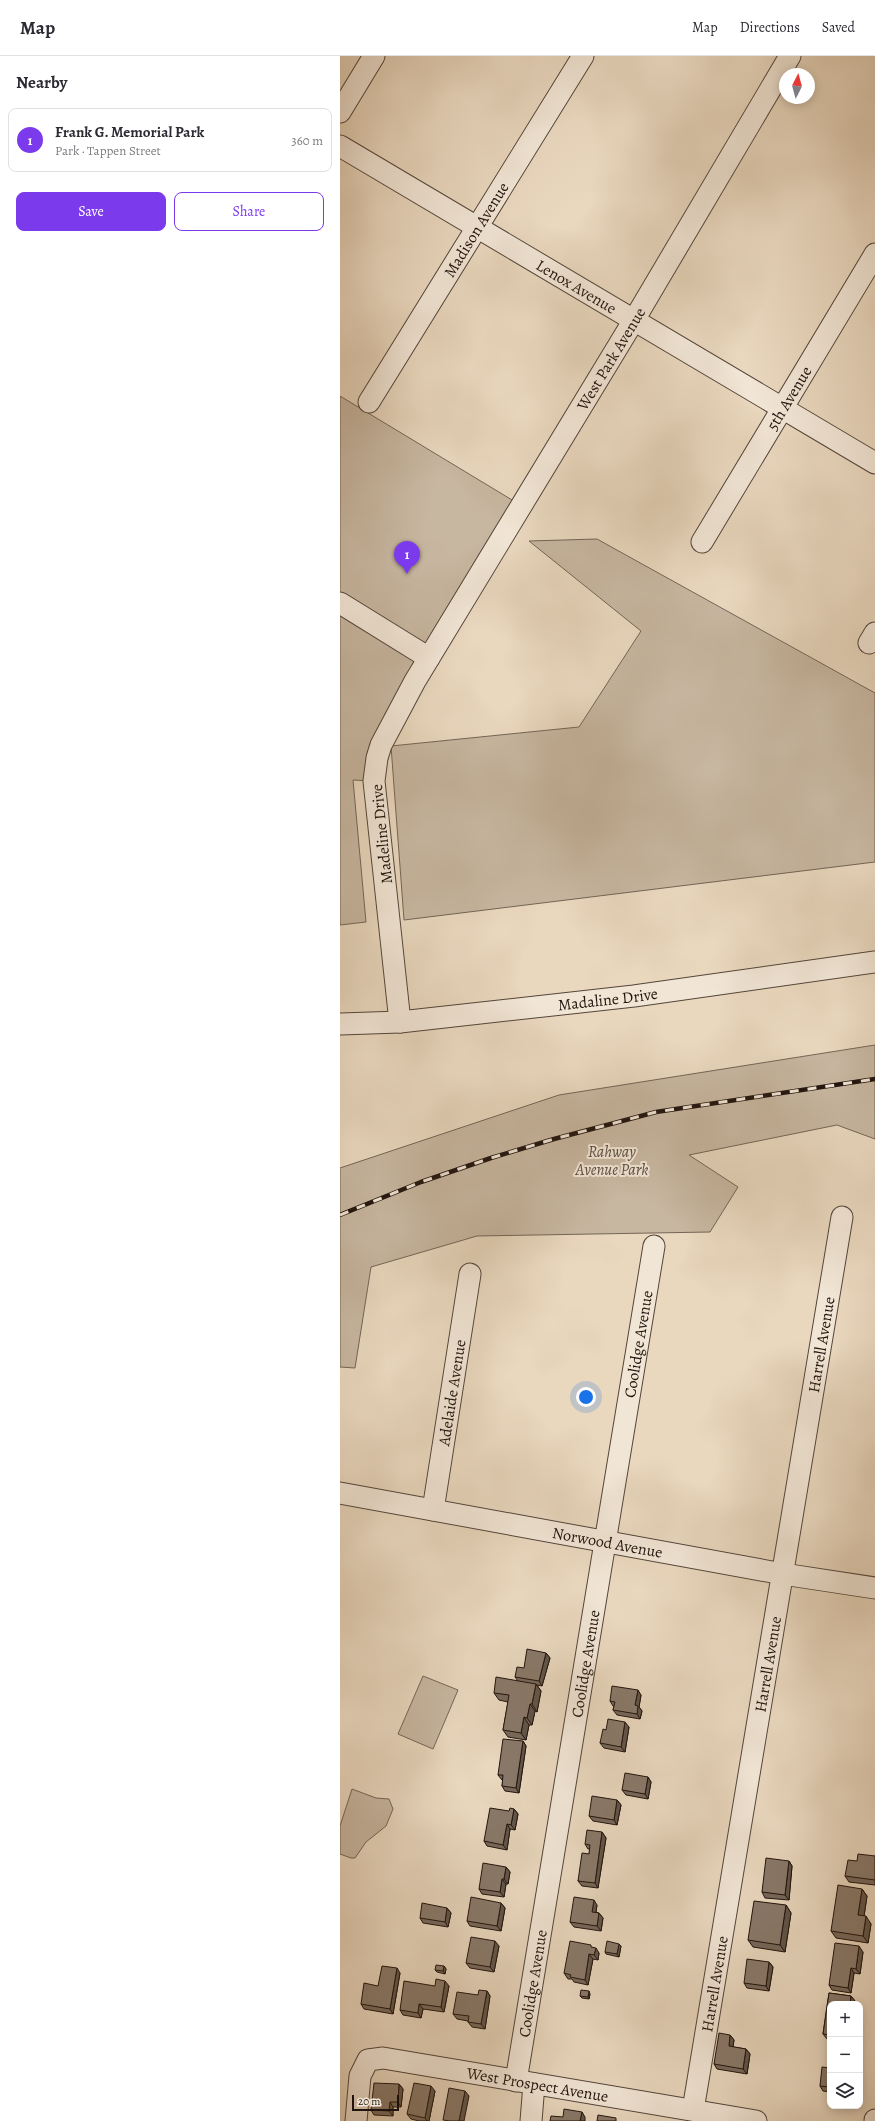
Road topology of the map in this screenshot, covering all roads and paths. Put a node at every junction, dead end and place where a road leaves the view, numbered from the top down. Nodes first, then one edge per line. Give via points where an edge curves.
1 (374, 56) edge
2 (583, 56) edge
3 (790, 56) edge
4 (340, 112) edge
5 (340, 146) edge
6 (478, 226) junction
7 (875, 254) edge
8 (634, 320) junction
9 (369, 402) dead end
10 (782, 408) junction
11 (875, 463) edge
12 (702, 542) dead end
13 (340, 603) edge
14 (429, 658) junction
15 (875, 962) edge
16 (400, 1022) junction
17 (340, 1024) edge
18 (842, 1217) dead end
19 (654, 1246) dead end
20 (470, 1274) dead end
21 (340, 1493) edge
22 (433, 1510) junction
23 (605, 1541) junction
24 (783, 1574) junction
25 (875, 1588) edge
26 (525, 2082) junction
27 (693, 2110) junction
28 (724, 2118) edge
29 (356, 2121) edge
30 (531, 2121) edge
31 (756, 2121) edge

1 - 4 street
2 - 6 street, Madison Avenue
3 - 8 street, West Park Avenue
5 - 6 street, Lenox Avenue
6 - 8 street, Lenox Avenue
6 - 9 street, Madison Avenue
7 - 10 street, 5th Avenue
8 - 10 street, Lenox Avenue
8 - 14 street, West Park Avenue
10 - 11 street, Lenox Avenue
10 - 12 street, 5th Avenue
13 - 14 street
14 - 16 street, Madeline Drive via 387,731 377,758 374,782
15 - 16 street, Madaline Drive via 634,996
16 - 17 street, Madaline Drive
18 - 24 street, Harrell Avenue
19 - 23 street, Coolidge Avenue
20 - 22 street, Adelaide Avenue
21 - 22 street, Norwood Avenue
22 - 23 street, Norwood Avenue
23 - 24 street, Norwood Avenue
23 - 26 street, Coolidge Avenue
24 - 25 street, Norwood Avenue
24 - 27 street, Harrell Avenue
26 - 27 street, West Prospect Avenue
26 - 29 street, West Prospect Avenue via 383,2058 368,2060 360,2076
26 - 30 street, Coolidge Avenue
27 - 28 street, West Prospect Avenue
28 - 31 street

